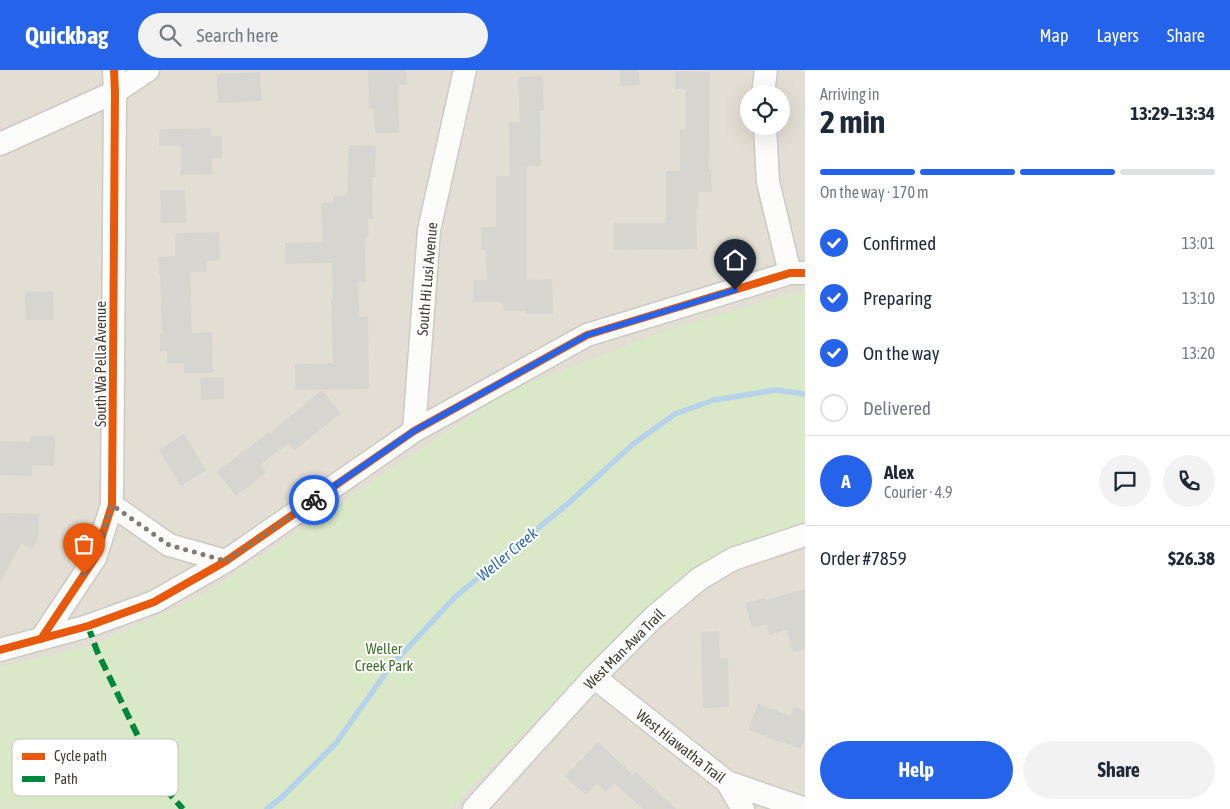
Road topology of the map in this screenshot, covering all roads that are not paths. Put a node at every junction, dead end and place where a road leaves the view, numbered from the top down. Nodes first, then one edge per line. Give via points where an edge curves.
1 (148, 70) edge
2 (464, 70) edge
3 (766, 70) edge
4 (115, 81) edge
5 (764, 85) edge
6 (765, 135) edge
7 (0, 144) edge
8 (798, 273) edge
9 (414, 431) junction
10 (112, 505) junction
11 (805, 535) edge
12 (226, 561) junction
13 (41, 640) junction
14 (0, 650) edge
15 (594, 677) junction
16 (727, 782) junction
17 (805, 808) edge
18 (474, 809) edge
19 (743, 809) edge

1 - 4 street
2 - 9 street, South Hi Lusi Avenue via 429,230
3 - 5 street
4 - 7 street
4 - 10 street, South Wa Pella Avenue
6 - 8 street via 768,182
8 - 9 street via 587,335
9 - 12 street
10 - 12 street via 169,545
10 - 13 street, South Wa Pella Avenue via 95,558
11 - 15 street, West Man-Awa Trail via 733,559 699,579 654,616
12 - 13 street via 154,602
13 - 14 street
15 - 16 street, West Hiawatha Trail
15 - 18 street, West Man-Awa Trail
16 - 17 street, West Hiawatha Trail
16 - 19 street

